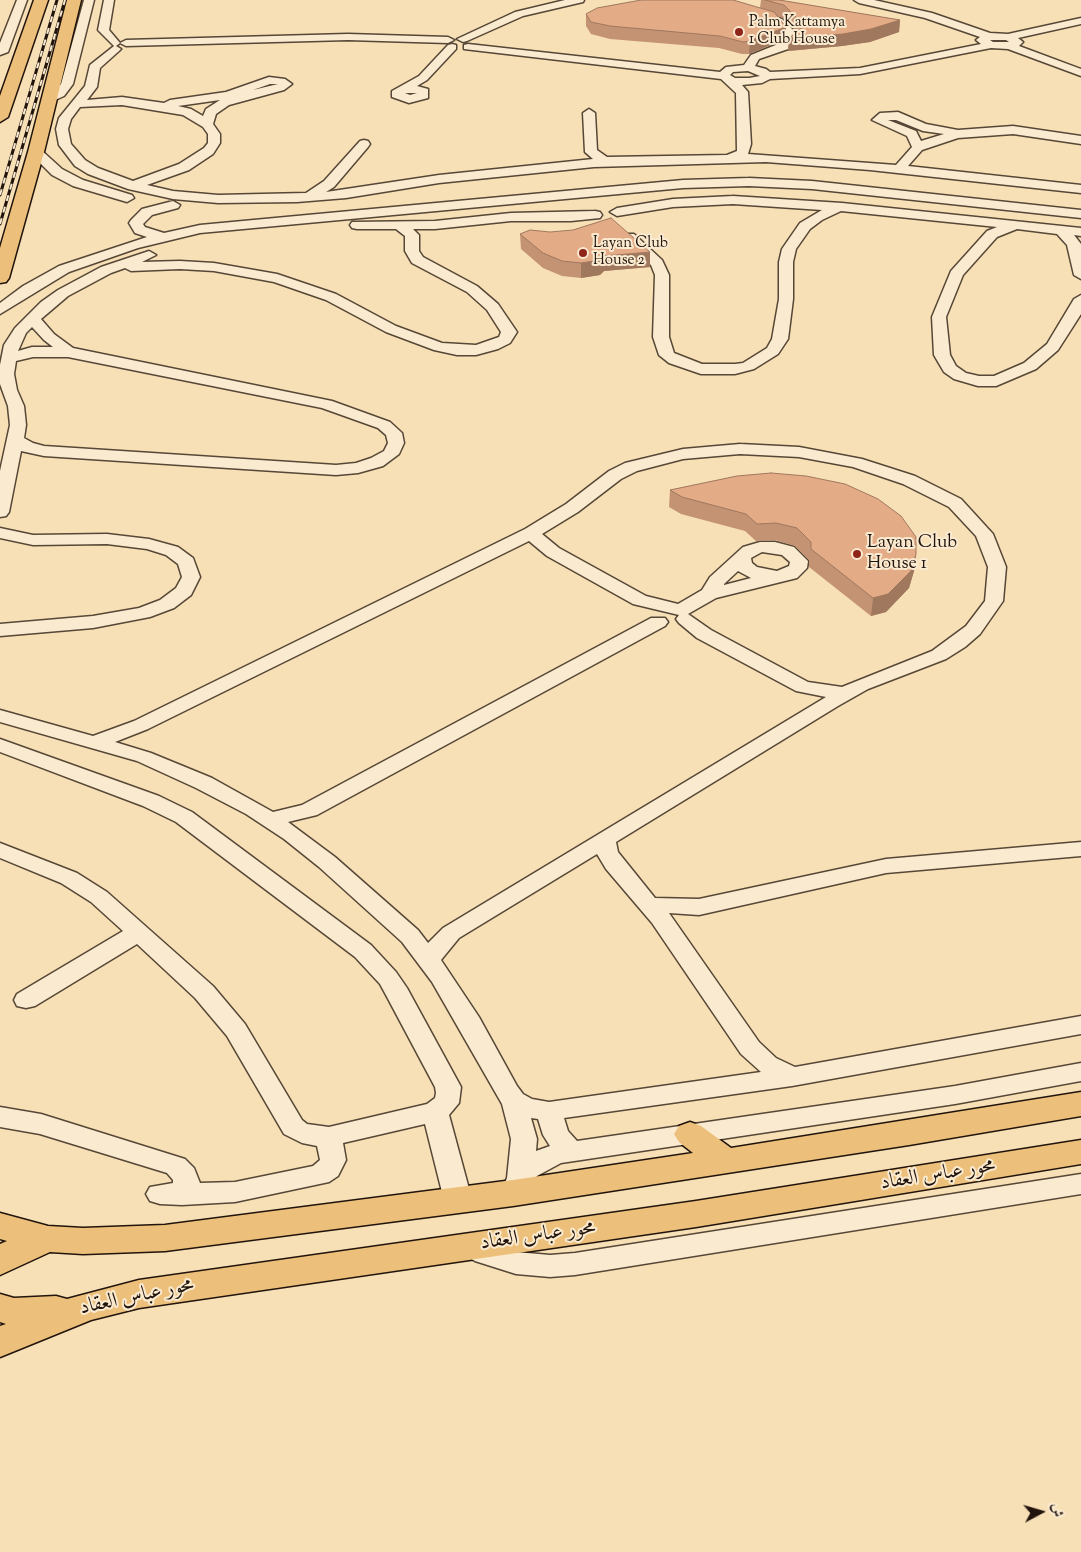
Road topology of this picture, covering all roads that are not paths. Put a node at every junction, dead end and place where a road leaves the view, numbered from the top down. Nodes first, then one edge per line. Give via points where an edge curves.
1 (22, 0) edge
2 (40, 0) edge
3 (74, 0) edge
4 (89, 0) edge
5 (109, 0) edge
6 (579, 0) edge
7 (726, 0) edge
8 (859, 0) edge
9 (1081, 22) edge
10 (1081, 26) edge
11 (988, 41) junction
12 (1011, 41) junction
13 (468, 43) junction
14 (448, 44) junction
15 (102, 46) junction
16 (1, 52) edge
17 (23, 53) junction
18 (748, 68) junction
19 (1081, 74) edge
20 (727, 76) junction
21 (763, 77) junction
22 (423, 78) junction
23 (91, 87) junction
24 (50, 98) junction
25 (122, 101) junction
26 (76, 104) junction
27 (155, 104) junction
28 (589, 113) dead end
29 (0, 117) edge
30 (207, 124) junction
31 (965, 132) junction
32 (1081, 140) edge
33 (364, 144) dead end
34 (918, 147) junction
35 (36, 152) junction
36 (591, 152) junction
37 (745, 159) junction
38 (613, 162) junction
39 (558, 167) junction
40 (900, 169) junction
41 (329, 184) junction
42 (796, 184) junction
43 (133, 186) junction
44 (1081, 189) edge
45 (772, 192) junction
46 (346, 194) junction
47 (961, 196) junction
48 (1081, 196) edge
49 (307, 197) junction
50 (597, 200) junction
51 (999, 200) junction
52 (173, 205) junction
53 (1081, 205) edge
54 (815, 211) junction
55 (355, 214) junction
56 (1081, 214) edge
57 (17, 220) junction
58 (611, 220) junction
59 (1081, 223) edge
60 (0, 225) edge
61 (435, 225) junction
62 (401, 226) junction
63 (988, 228) junction
64 (1079, 238) edge
65 (5, 240) edge
66 (412, 242) junction
67 (163, 244) junction
68 (131, 264) junction
69 (180, 264) junction
70 (1081, 275) edge
71 (0, 278) edge
72 (1081, 298) edge
73 (0, 310) edge
74 (33, 319) junction
75 (15, 340) junction
76 (54, 346) junction
77 (10, 358) junction
78 (16, 441) junction
79 (54, 452) junction
80 (11, 462) junction
81 (0, 512) edge
82 (0, 533) edge
83 (532, 533) junction
84 (34, 540) junction
85 (511, 543) junction
86 (0, 548) edge
87 (553, 552) junction
88 (742, 557) junction
89 (777, 577) junction
90 (709, 594) junction
91 (670, 617) junction
92 (6, 627) edge
93 (803, 687) junction
94 (845, 694) junction
95 (819, 710) junction
96 (0, 716) edge
97 (141, 725) junction
98 (96, 742) junction
99 (0, 745) edge
100 (128, 751) junction
101 (309, 810) junction
102 (271, 819) junction
103 (292, 834) junction
104 (605, 840) junction
105 (1081, 849) edge
106 (0, 850) edge
107 (575, 858) junction
108 (619, 869) junction
109 (649, 905) junction
110 (699, 907) junction
111 (139, 932) junction
112 (670, 932) junction
113 (451, 933) junction
114 (410, 936) junction
115 (429, 961) junction
116 (26, 1000) dead end
117 (1081, 1025) edge
118 (750, 1048) junction
119 (1081, 1072) edge
120 (792, 1077) junction
121 (727, 1086) junction
122 (514, 1101) junction
123 (1081, 1104) edge
124 (549, 1111) junction
125 (436, 1112) junction
126 (0, 1117) edge
127 (690, 1134) junction
128 (328, 1137) junction
129 (571, 1150) junction
130 (1081, 1152) edge
131 (724, 1161) junction
132 (1081, 1184) edge
133 (517, 1185) junction
134 (458, 1200) junction
135 (0, 1226) edge
136 (48, 1239) junction
137 (472, 1246) junction
138 (0, 1261) edge
139 (85, 1307) junction
140 (0, 1308) edge
141 (0, 1342) edge

1 - 16 street
2 - 17 main road
3 - 24 main road
4 - 15 street
5 - 15 street
6 - 13 street via 519,14
7 - 18 street via 725,4 730,8 778,21 795,38 788,46 755,57
8 - 11 street via 928,15
9 - 12 street
10 - 12 street
11 - 12 street
11 - 21 street via 860,71
12 - 19 street
13 - 14 street
13 - 20 street
14 - 15 street via 345,40
14 - 22 street
15 - 23 street
15 - 24 street via 64,89
16 - 17 street
17 - 29 main road
18 - 20 street
18 - 21 street
20 - 21 street
20 - 37 street via 742,92
21 - 37 street via 750,92
22 - 22 street via 422,96 397,96 401,90
23 - 25 street
23 - 26 street
24 - 35 main road
25 - 26 street
25 - 27 street
26 - 43 street via 62,127 65,145 80,163 93,171
27 - 30 street via 187,112
27 - 30 street via 211,99 269,80 286,84 225,102 210,112
28 - 36 street
30 - 43 street via 214,134 214,143 204,155 184,167
31 - 32 street via 1013,130
31 - 34 street
31 - 34 street via 923,127 898,116 884,116 878,120 912,134
33 - 41 street
34 - 40 street
35 - 52 street via 58,172 78,183 138,200
35 - 57 main road
36 - 38 street via 602,160
36 - 39 street
37 - 38 street
37 - 40 street
37 - 47 street via 827,178
37 - 48 street
37 - 52 street via 628,178 252,208
38 - 39 street
39 - 46 street via 423,181
40 - 44 street
41 - 46 street
41 - 49 street
42 - 45 street
42 - 47 street
42 - 55 street via 683,184
43 - 49 street via 197,198
45 - 50 street via 689,192
45 - 59 street
46 - 49 street
47 - 51 street
50 - 55 street via 416,216
50 - 58 street
51 - 53 street
51 - 56 street
52 - 67 street via 147,212 136,223 137,227
54 - 58 street via 702,200 645,209
54 - 58 street via 789,249 780,339 773,350 748,366 723,370 687,365 667,354 662,338 662,275 652,258
54 - 63 street via 842,207
55 - 67 street via 239,224
57 - 60 main road
57 - 65 main road
58 - 61 street via 512,217
61 - 62 street
61 - 66 street
62 - 66 street via 410,232
62 - 67 street via 334,225
63 - 64 street via 1016,225 1061,230
63 - 72 street via 956,274 939,317 942,355 984,368 1030,366 1053,347 1076,312
64 - 70 street
65 - 71 main road
66 - 69 street via 417,260 472,289 494,307 509,332 505,340 476,350 439,346 391,329 305,287 247,272
67 - 68 street
67 - 69 street via 165,256
67 - 73 street via 106,253 64,270 28,289
68 - 69 street
68 - 74 street via 106,270 63,293
74 - 75 street
74 - 76 street
75 - 76 street
75 - 77 street
76 - 77 street
76 - 79 street via 326,404 384,425 394,433 396,443 391,454 377,462 336,470
77 - 78 street via 6,374 16,406
78 - 79 street
78 - 80 street
79 - 80 street
80 - 81 street
82 - 84 street
83 - 85 street
83 - 87 street
83 - 94 street via 631,467 683,454 740,449 799,452 856,463 910,480 954,504 984,534 997,567 994,601 973,630 939,655
84 - 86 street
84 - 92 street via 107,539 149,544 172,551 187,562 191,576 184,591 168,604 143,613 93,622
85 - 87 street
85 - 97 street
87 - 91 street
88 - 89 street via 743,565 750,571
88 - 89 street via 760,547 775,547 793,554 799,561 798,568
88 - 90 street via 717,581
89 - 90 street
90 - 91 street
91 - 93 street
91 - 101 street
93 - 94 street
93 - 95 street
94 - 95 street
95 - 104 street
96 - 98 street
97 - 98 street
97 - 100 street
98 - 100 street
99 - 125 street via 151,801 184,817 363,951 388,978 448,1087 450,1092 446,1103
100 - 102 street via 204,783
101 - 102 street
101 - 103 street
102 - 103 street
103 - 114 street
104 - 107 street
104 - 108 street via 610,858
105 - 110 street via 886,866
106 - 111 street via 85,887
107 - 108 street via 602,862
107 - 113 street
108 - 109 street
109 - 110 street
109 - 112 street
110 - 112 street via 681,918
111 - 116 street
111 - 128 street via 225,1015 293,1127 311,1136
112 - 118 street
113 - 114 street
113 - 115 street
114 - 115 street
115 - 122 street via 470,1022
117 - 120 street
118 - 120 street via 767,1064
118 - 121 street via 743,1069
119 - 127 street via 955,1095
120 - 121 street
121 - 124 street
122 - 124 street via 526,1108
122 - 133 street via 524,1139
123 - 131 main road
124 - 129 street via 556,1135
125 - 128 street
125 - 134 street
126 - 128 street via 49,1126 176,1166 187,1181 171,1194 251,1190 320,1175 333,1160
127 - 129 street
127 - 131 main road
129 - 133 street via 538,1162
130 - 137 main road, محور عباس العقاد via 696,1214
131 - 133 main road
132 - 137 street via 575,1264 516,1263 485,1254
133 - 134 main road
134 - 136 main road via 165,1238
135 - 136 main road
136 - 138 main road
137 - 139 main road, محور عباس العقاد via 194,1285
139 - 140 main road via 28,1313
139 - 141 main road, محور عباس العقاد

